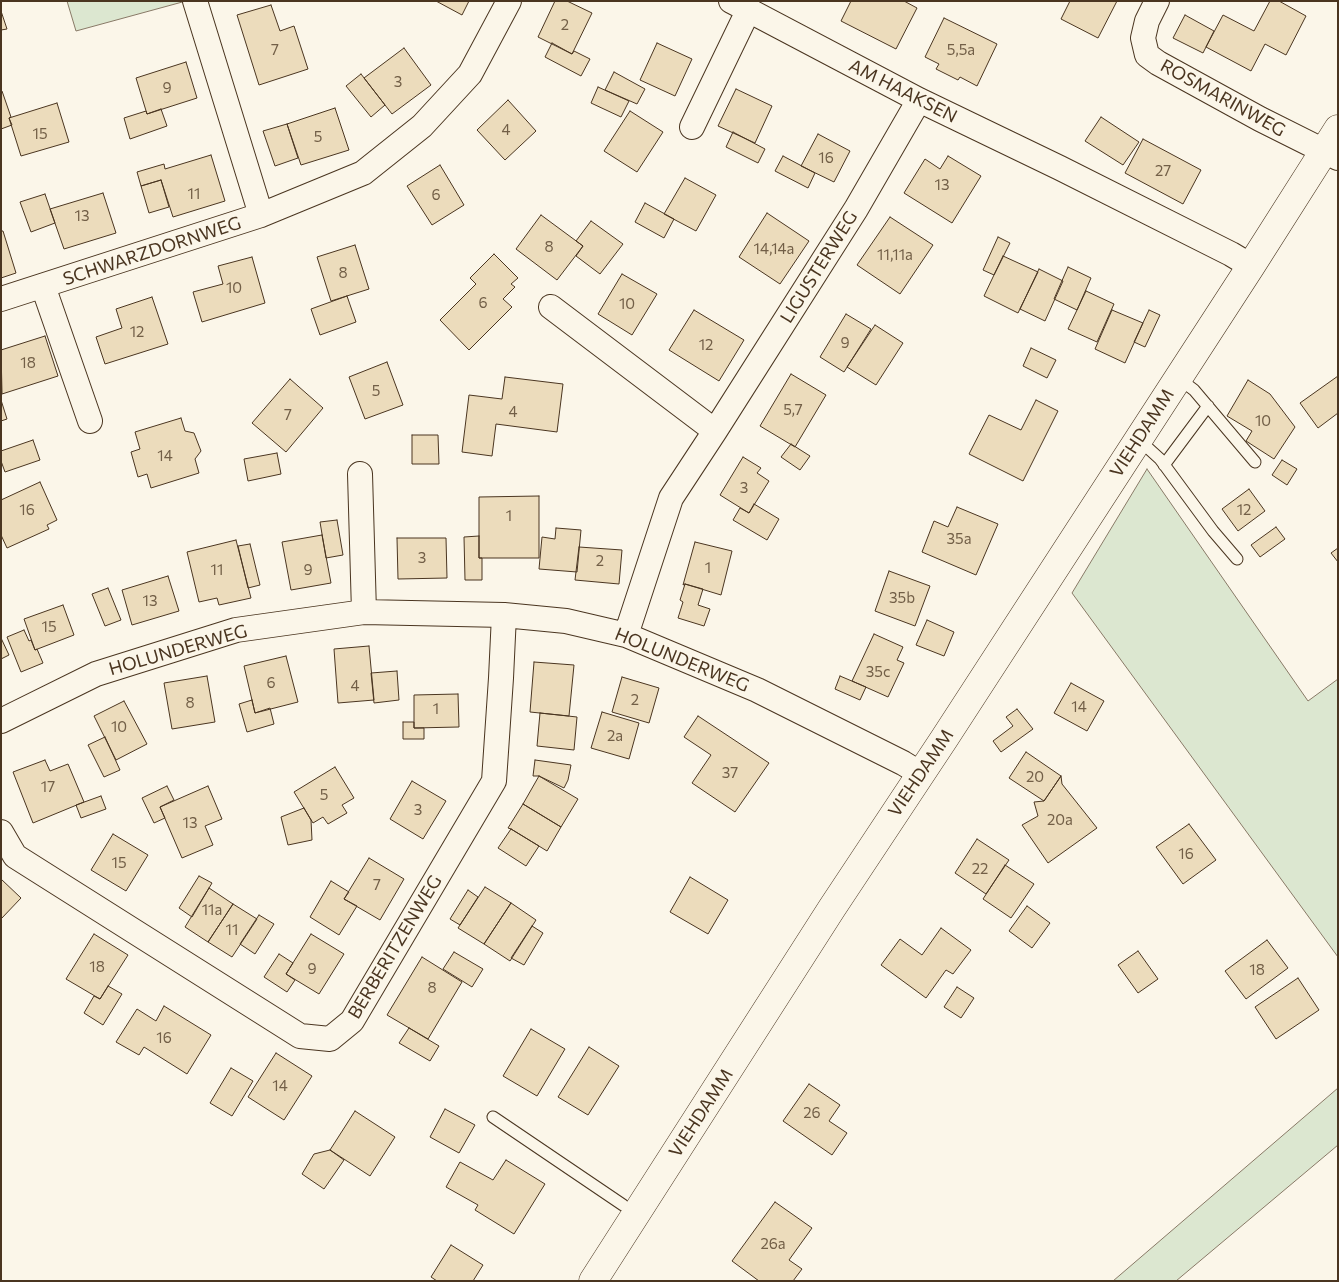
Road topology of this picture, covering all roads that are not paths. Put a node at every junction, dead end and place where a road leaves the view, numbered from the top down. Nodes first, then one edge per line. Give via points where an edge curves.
1 (195, 1) edge
2 (509, 1) edge
3 (1157, 1) edge
4 (740, 6) edge
5 (919, 100) junction
6 (692, 127) dead end
7 (1338, 129) edge
8 (1330, 155) edge
9 (261, 215) junction
10 (1251, 266) junction
11 (43, 286) junction
12 (1, 299) edge
13 (551, 307) dead end
14 (1178, 378) junction
15 (1208, 406) junction
16 (90, 421) dead end
17 (715, 431) junction
18 (1138, 439) junction
19 (1255, 462) dead end
20 (1164, 465) junction
21 (360, 474) dead end
22 (1237, 559) dead end
23 (364, 612) junction
24 (504, 615) junction
25 (626, 635) junction
26 (1, 721) edge
27 (921, 774) junction
28 (1, 832) edge
29 (493, 1117) dead end
30 (623, 1205) dead end
31 (593, 1281) edge

1 - 9 street, SCHWARZDORNWEG
2 - 9 street, SCHWARZDORNWEG via 470,74 422,126 363,172
3 - 8 street, ROSMARINWEG via 1143,38 1148,54 1158,63
4 - 5 street, AM HAAKSEN
4 - 6 street, AM HAAKSEN
5 - 10 street, AM HAAKSEN
5 - 17 street, LIGUSTERWEG via 856,210
7 - 8 main road, VIEHDAMM
8 - 10 main road, VIEHDAMM
9 - 11 street, SCHWARZDORNWEG
10 - 14 main road, VIEHDAMM
11 - 12 street, SCHWARZDORNWEG
11 - 16 street, SCHWARZDORNWEG
13 - 17 street
14 - 15 lane
14 - 18 main road, VIEHDAMM
15 - 19 lane
15 - 20 lane
17 - 25 street, LIGUSTERWEG via 671,498
18 - 20 lane
18 - 27 main road, VIEHDAMM
20 - 22 lane
21 - 23 street
23 - 24 street, HOLUNDERWEG
23 - 26 street, HOLUNDERWEG via 236,630 96,674
24 - 25 street, HOLUNDERWEG via 566,621
24 - 28 street, BERBERITZENWEG via 494,781 352,1022 330,1039 300,1036 15,856
25 - 27 street, HOLUNDERWEG via 757,690
27 - 31 main road, VIEHDAMM
29 - 30 lane

